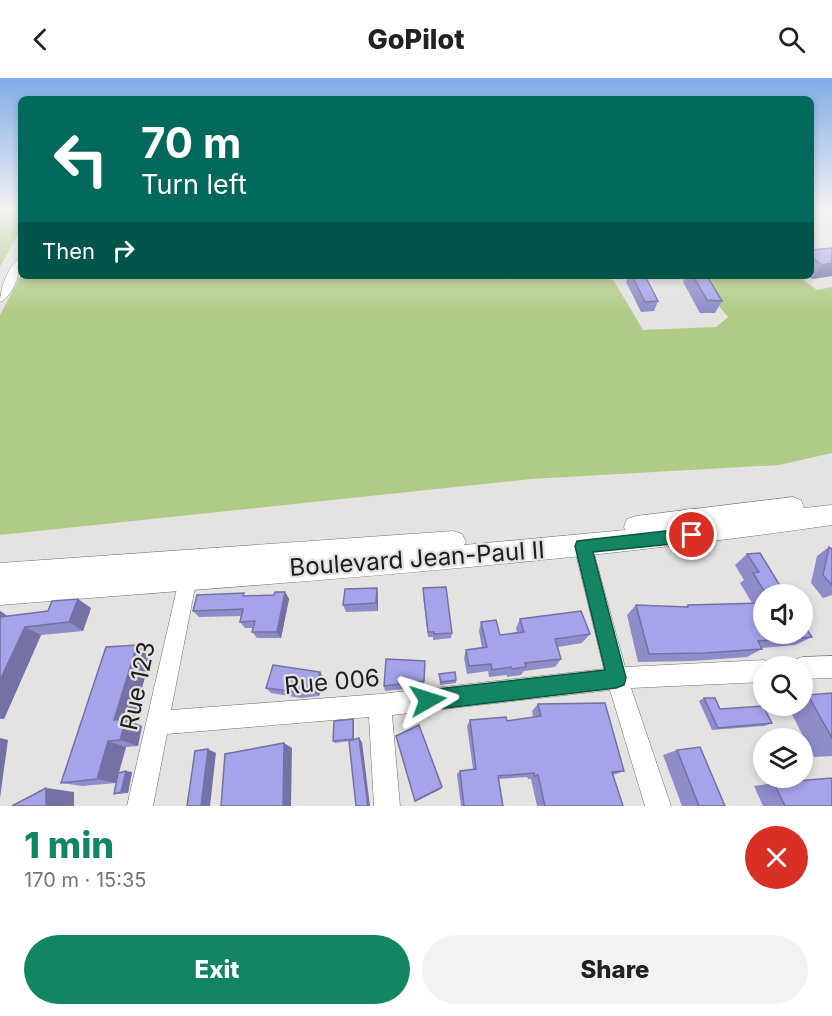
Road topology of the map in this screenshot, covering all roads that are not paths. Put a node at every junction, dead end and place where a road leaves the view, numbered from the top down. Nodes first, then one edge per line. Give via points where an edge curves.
1 (18, 266) edge
2 (0, 299) edge
3 (832, 501) edge
4 (832, 515) edge
5 (583, 546) junction
6 (0, 576) edge
7 (188, 577) junction
8 (0, 592) edge
9 (832, 667) edge
10 (813, 668) edge
11 (753, 671) edge
12 (616, 678) junction
13 (380, 705) junction
14 (158, 723) junction
15 (140, 806) edge
16 (387, 806) edge
17 (658, 806) edge

1 - 2 street
3 - 6 main road, Boulevard Jean-Paul II via 596,532
4 - 5 main road, Boulevard Jean-Paul II via 714,533
5 - 7 main road, Boulevard Jean-Paul II
5 - 12 street
7 - 8 main road, Boulevard Jean-Paul II
7 - 14 street, Rue 123
9 - 10 street
11 - 12 street, Rue 006
12 - 13 street, Rue 006
12 - 17 street
13 - 14 street, Rue 006
13 - 16 street
14 - 15 street, Rue 123

